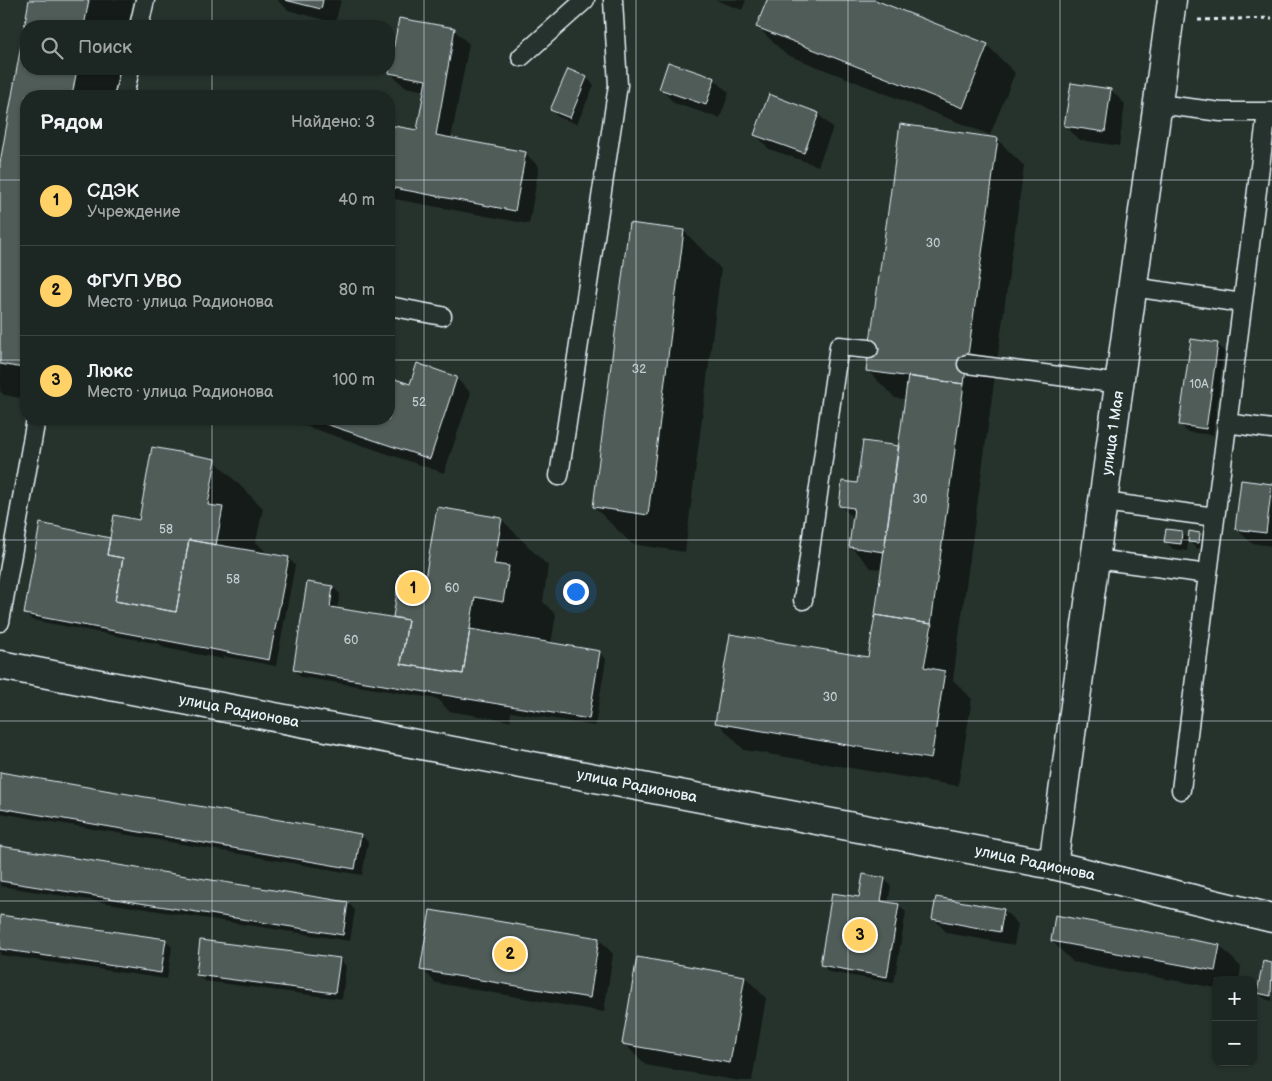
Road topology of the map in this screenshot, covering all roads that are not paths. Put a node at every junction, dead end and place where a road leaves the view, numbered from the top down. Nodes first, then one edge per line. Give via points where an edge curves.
1 (145, 0) edge
2 (585, 0) edge
3 (613, 0) edge
4 (1170, 10) edge
5 (141, 20) edge
6 (521, 57) dead end
7 (129, 75) edge
8 (125, 90) edge
9 (1158, 104) junction
10 (1269, 112) edge
11 (1133, 287) junction
12 (1242, 303) junction
13 (395, 307) edge
14 (442, 316) dead end
15 (869, 349) dead end
16 (967, 364) dead end
17 (1120, 384) junction
18 (1226, 423) junction
19 (35, 425) edge
20 (1272, 429) edge
21 (558, 476) dead end
22 (1104, 502) junction
23 (1215, 517) junction
24 (1096, 559) junction
25 (1208, 574) junction
26 (803, 600) dead end
27 (0, 622) edge
28 (0, 665) edge
29 (1181, 790) dead end
30 (1052, 865) junction
31 (1272, 918) edge

1 - 5 lane
2 - 6 lane
3 - 21 lane via 618,85
4 - 9 street, улица 1 Мая
7 - 8 lane
9 - 10 lane via 1221,112
9 - 11 street, улица 1 Мая
10 - 12 lane
11 - 12 lane
11 - 17 street, улица 1 Мая
12 - 18 lane
13 - 14 lane
15 - 26 lane via 839,346
16 - 17 lane
17 - 22 street, улица 1 Мая
18 - 20 lane
18 - 23 lane
19 - 27 lane
22 - 23 lane
22 - 24 street, улица 1 Мая
23 - 25 lane
24 - 25 lane
24 - 30 street, улица 1 Мая
25 - 29 lane
28 - 30 street, улица Радионова
30 - 31 street, улица Радионова

